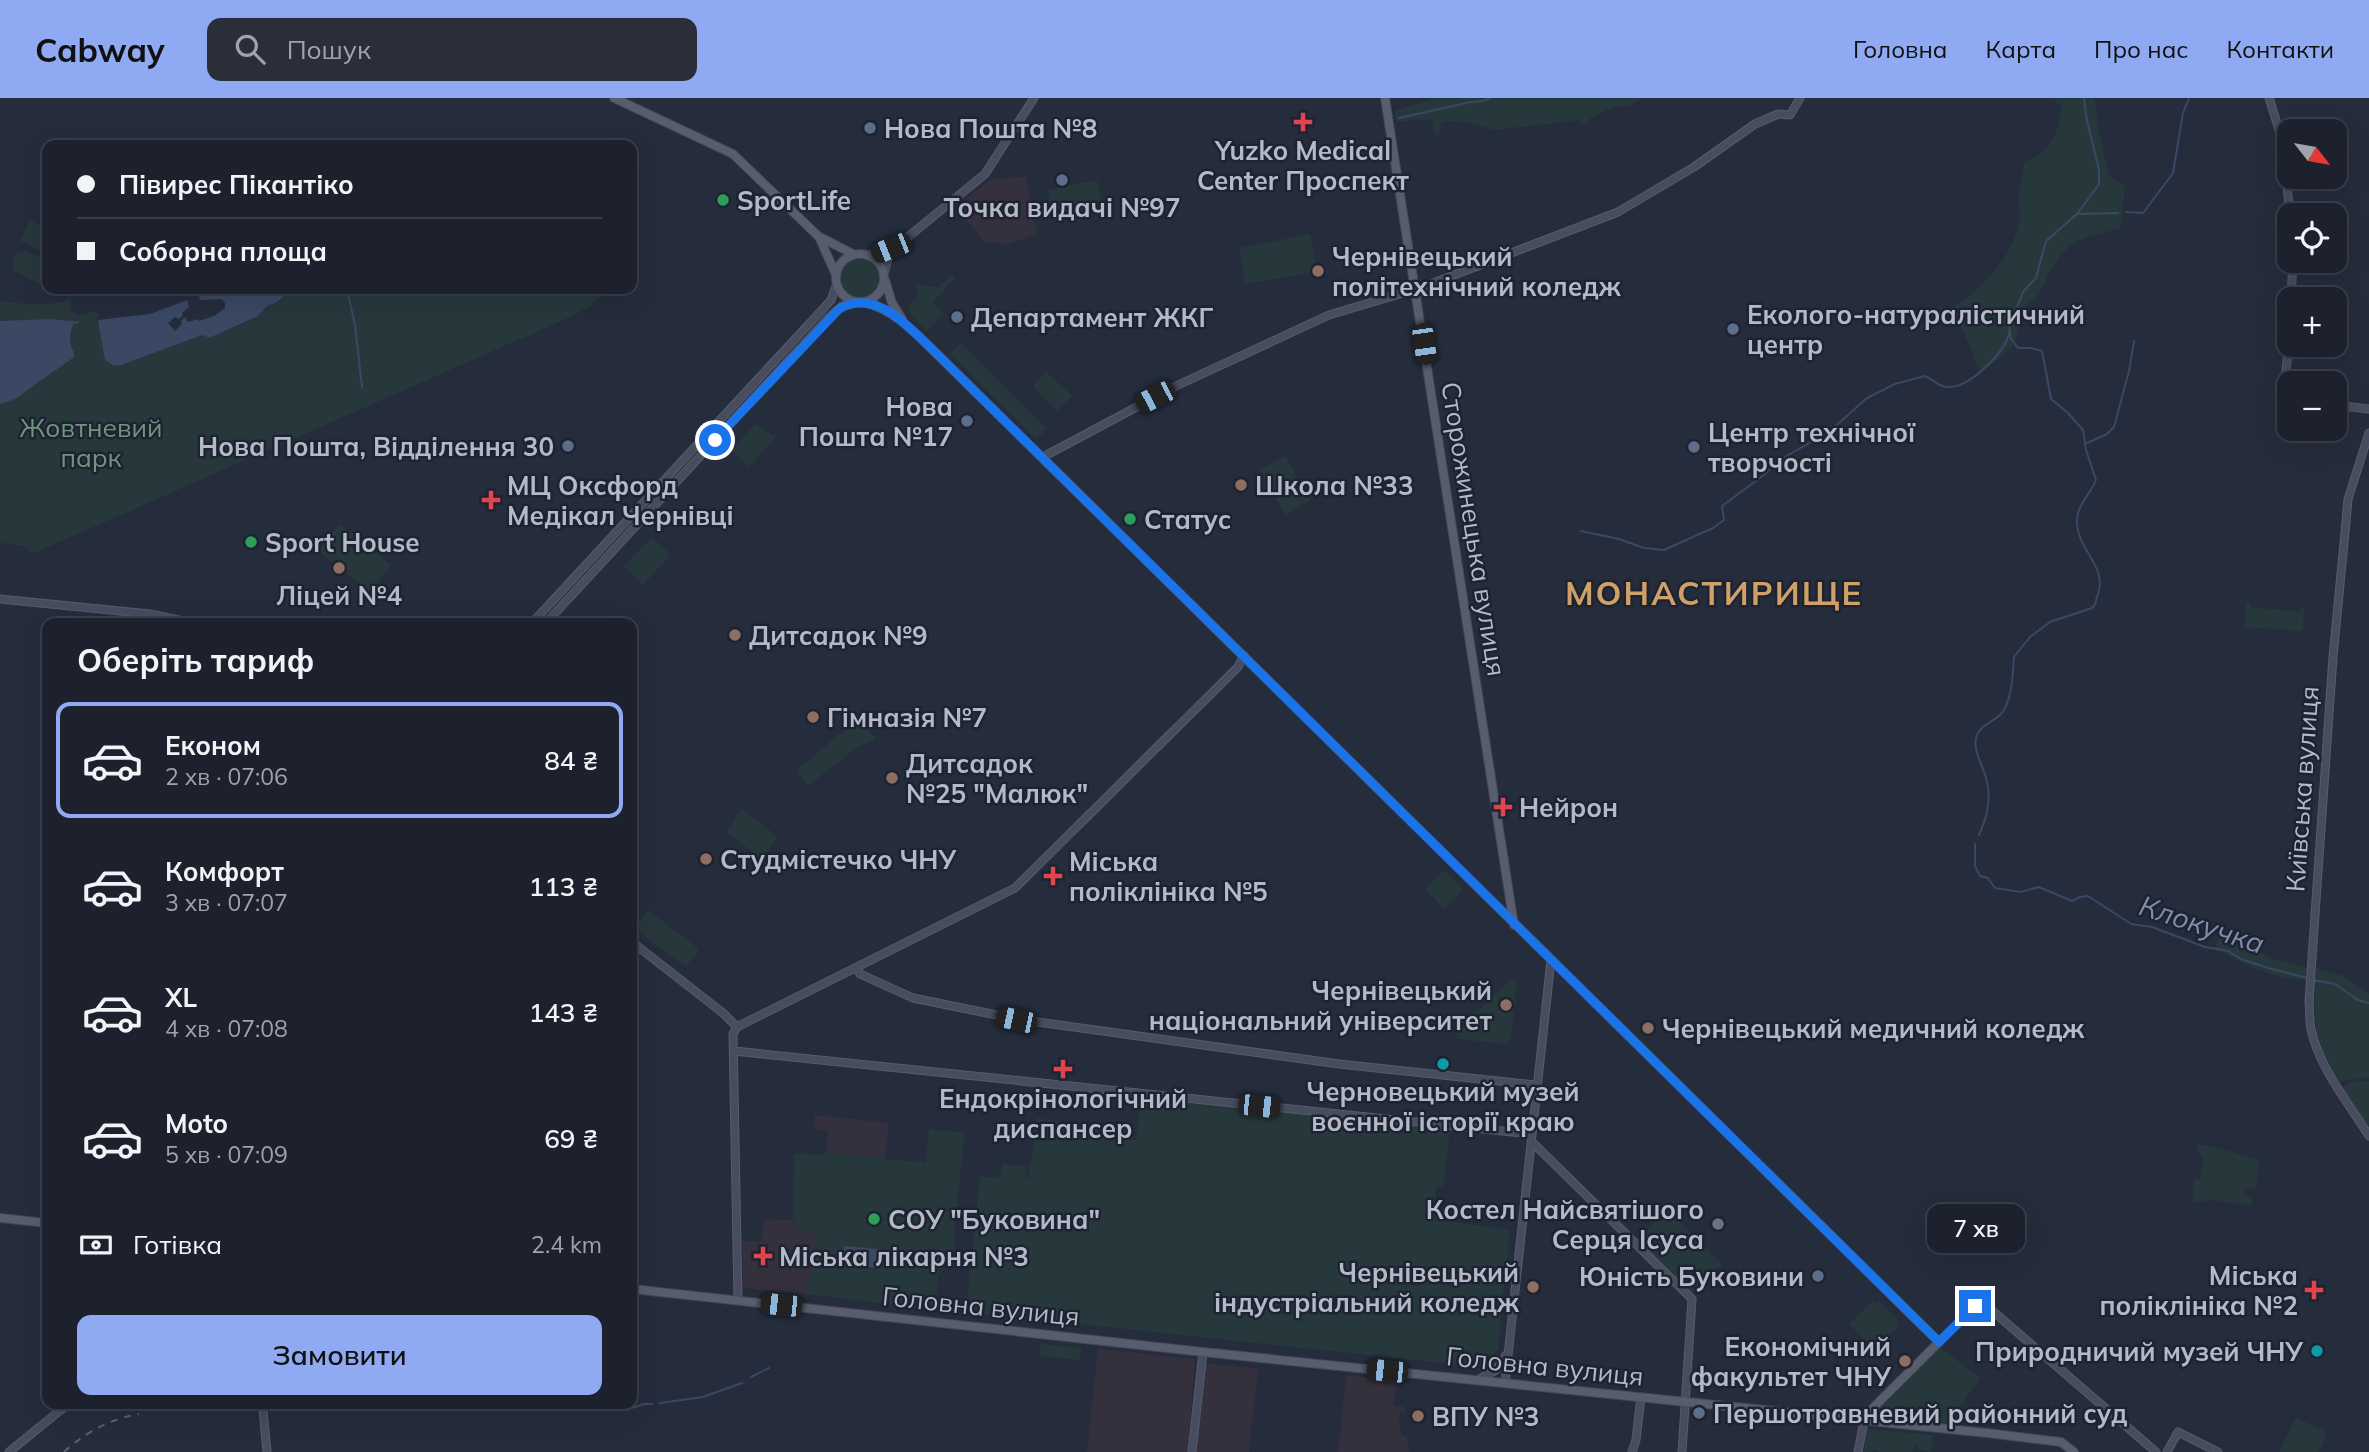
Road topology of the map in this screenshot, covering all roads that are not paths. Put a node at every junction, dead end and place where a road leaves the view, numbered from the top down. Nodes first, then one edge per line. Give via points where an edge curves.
1 (1034, 98) edge
2 (1385, 98) edge
3 (1800, 98) edge
4 (2269, 98) edge
5 (620, 99) edge
6 (2289, 203) edge
7 (818, 236) junction
8 (897, 246) junction
9 (853, 254) junction
10 (868, 255) junction
11 (884, 276) junction
12 (836, 280) junction
13 (1416, 290) junction
14 (860, 302) junction
15 (903, 322) junction
16 (2347, 406) edge
17 (2369, 409) edge
18 (2369, 433) edge
19 (1042, 457) junction
20 (0, 599) edge
21 (169, 618) edge
22 (537, 618) edge
23 (551, 618) edge
24 (1244, 655) junction
25 (1514, 925) junction
26 (637, 946) edge
27 (1551, 960) junction
28 (858, 971) junction
29 (737, 1027) junction
30 (734, 1051) junction
31 (1536, 1086) junction
32 (2369, 1136) edge
33 (1531, 1137) junction
34 (0, 1218) edge
35 (42, 1222) edge
36 (637, 1290) edge
37 (738, 1300) junction
38 (1939, 1342) junction
39 (1203, 1352) junction
40 (1508, 1352) junction
41 (1496, 1370) junction
42 (1478, 1380) junction
43 (1502, 1382) junction
44 (1641, 1397) junction
45 (1684, 1401) junction
46 (62, 1409) edge
47 (266, 1409) edge
48 (1864, 1421) junction
49 (9, 1452) edge
50 (267, 1452) edge
51 (1192, 1452) edge
52 (1632, 1452) edge
53 (1682, 1452) edge
54 (1858, 1452) edge
55 (2074, 1452) edge
56 (2155, 1452) edge
57 (2167, 1452) edge
58 (2218, 1452) edge

1 - 8 street via 985,174
2 - 13 main road, Сторожинецька вулиця
3 - 13 street via 1790,115 1778,114 1755,124 1619,212
4 - 6 street via 2282,139
5 - 7 main road via 733,154
7 - 9 main road
7 - 12 main road
8 - 10 street
8 - 11 street
9 - 10 main road
9 - 12 main road via 841,262
10 - 11 main road via 877,260
11 - 14 main road via 879,293
11 - 15 main road
12 - 14 main road via 845,297
12 - 22 street via 831,300 821,312
13 - 19 street via 1329,315 1176,386
13 - 25 main road, Сторожинецька вулиця
14 - 15 main road via 883,308
14 - 23 street via 842,306 828,318
15 - 19 main road
16 - 17 street
18 - 32 street, Київська вулиця via 2348,499 2333,657 2310,1026 2330,1077
19 - 24 main road
20 - 21 street
24 - 25 main road
24 - 28 street via 1238,667 1015,888
25 - 27 main road
26 - 29 street
27 - 31 street
27 - 38 main road
28 - 29 street
28 - 31 street via 914,998 1016,1020
29 - 30 street
30 - 33 street
30 - 37 street
31 - 33 street
33 - 40 street
33 - 45 street via 1692,1299
34 - 35 main road
36 - 37 main road, Головна вулиця
37 - 39 main road, Головна вулиця
38 - 48 main road
38 - 56 street via 1981,1301
39 - 42 main road, Головна вулиця
39 - 51 street
40 - 41 street
40 - 43 street
41 - 42 street
41 - 43 street via 1496,1378
42 - 43 main road, Головна вулиця
43 - 44 main road, Головна вулиця
44 - 45 main road, Головна вулиця
44 - 52 street
45 - 48 main road, Головна вулиця
45 - 53 street
46 - 49 street
47 - 50 street
48 - 54 street
48 - 55 main road, Головна вулиця via 2061,1442
57 - 58 street via 2178,1432

